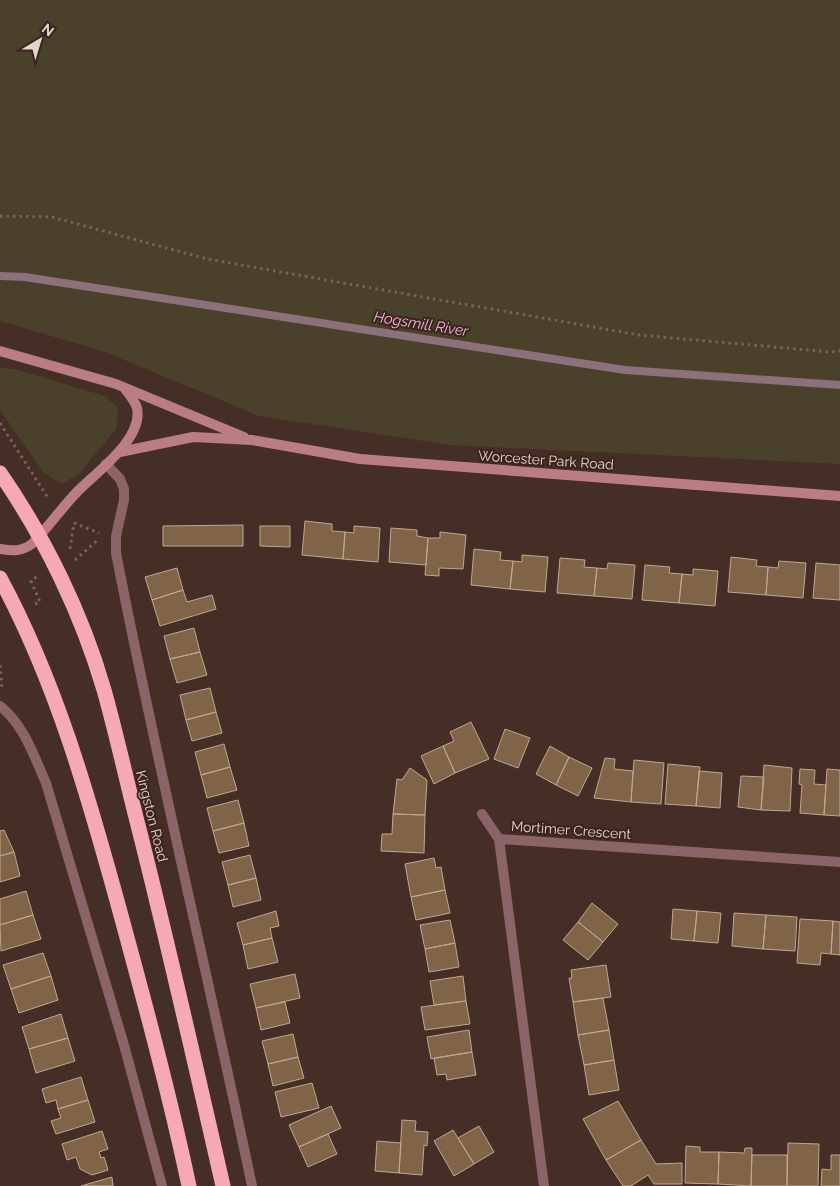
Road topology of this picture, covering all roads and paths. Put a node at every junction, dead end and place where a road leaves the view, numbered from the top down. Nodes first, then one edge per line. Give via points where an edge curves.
1 (0, 216) edge
2 (0, 351) edge
3 (840, 351) edge
4 (124, 388) junction
5 (0, 423) edge
6 (252, 440) junction
7 (120, 452) junction
8 (106, 464) junction
9 (0, 473) edge
10 (840, 496) edge
11 (53, 505) dead end
12 (38, 537) junction
13 (0, 549) edge
14 (75, 560) junction
15 (69, 563) dead end
16 (38, 576) dead end
17 (0, 578) edge
18 (32, 606) dead end
19 (0, 665) edge
20 (1, 707) edge
21 (482, 814) dead end
22 (499, 839) junction
23 (840, 862) edge
24 (162, 1186) edge
25 (189, 1186) edge
26 (223, 1186) edge
27 (252, 1186) edge
28 (544, 1186) edge

1 - 3 path via 52,218 207,259 639,335
2 - 4 main road
4 - 6 main road
4 - 7 main road via 137,409 137,418 132,435
5 - 11 path
6 - 7 main road via 193,437
6 - 10 main road, Worcester Park Road via 360,459
7 - 8 main road
8 - 12 main road
8 - 27 street via 120,479 124,489 116,553 146,706 210,984
9 - 12 highway, Kingston Road
12 - 13 main road via 26,549
12 - 26 highway, Kingston Road via 83,631 103,689 160,912
14 - 14 path via 104,535 72,521 70,544
14 - 15 path
16 - 18 path via 31,580 40,602
17 - 25 highway via 26,628 74,755 168,1086
19 - 20 path
20 - 24 street via 28,742 46,783
21 - 22 street
22 - 23 street, Mortimer Crescent
22 - 28 street, Mortimer Crescent

